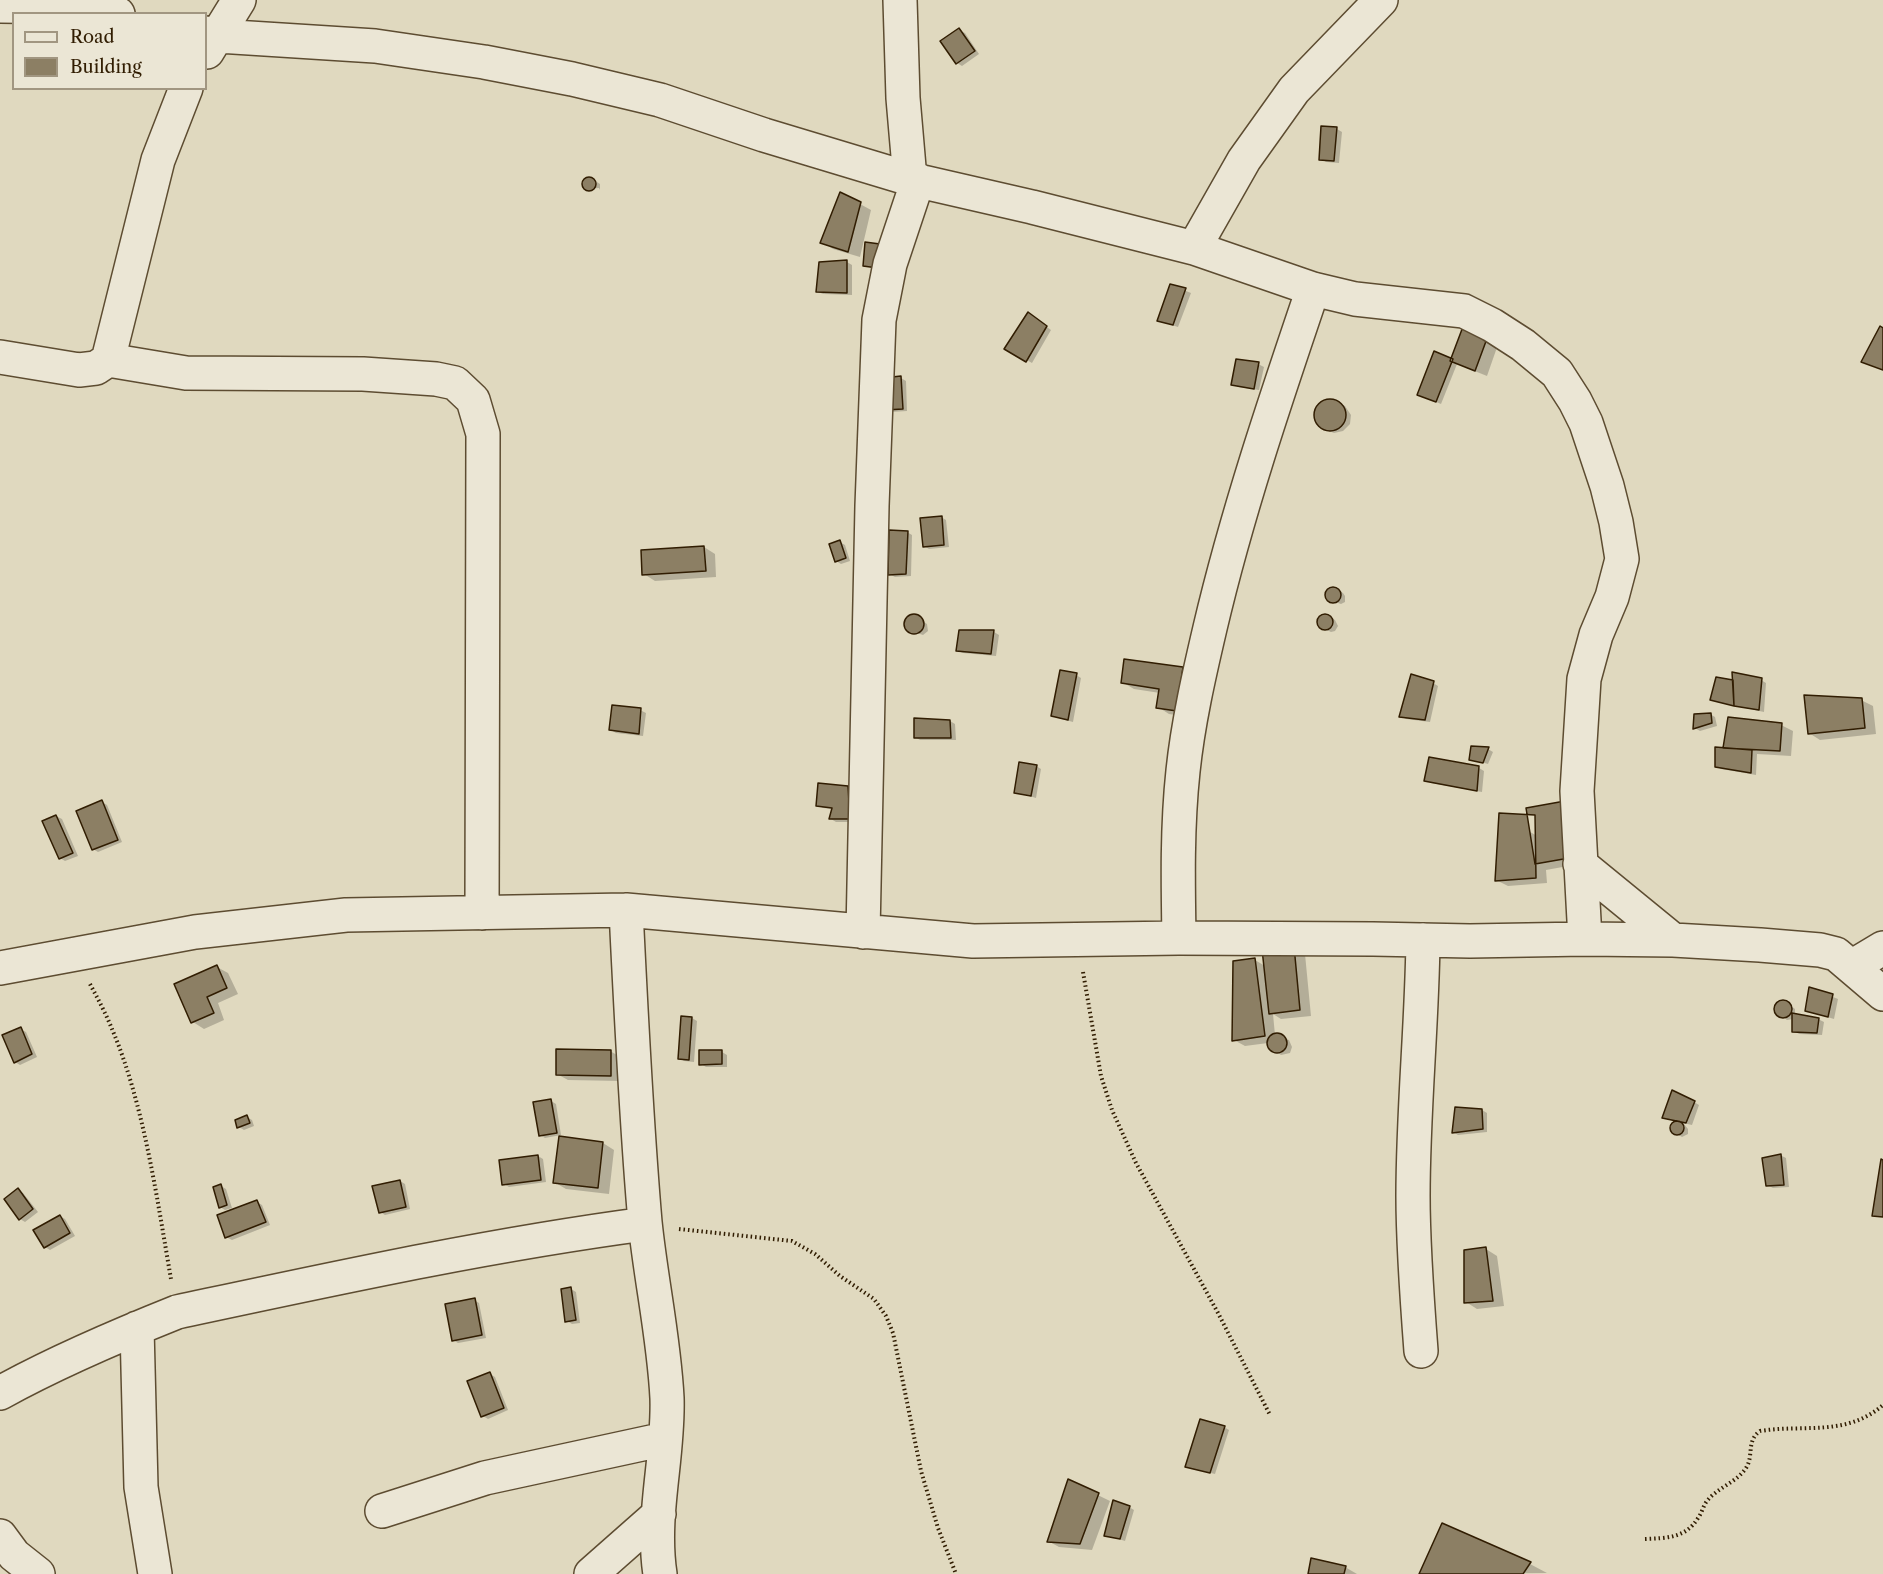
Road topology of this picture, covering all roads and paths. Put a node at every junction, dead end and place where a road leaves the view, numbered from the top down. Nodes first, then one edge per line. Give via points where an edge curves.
1 (239, 0) edge
2 (900, 0) edge
3 (1381, 0) edge
4 (0, 6) edge
5 (104, 12) edge
6 (210, 41) edge
7 (185, 90) edge
8 (914, 180) junction
9 (1194, 248) junction
10 (1313, 289) junction
11 (0, 357) edge
12 (108, 360) junction
13 (1580, 864) junction
14 (626, 910) junction
15 (482, 913) junction
16 (863, 932) junction
17 (1179, 939) junction
18 (1585, 939) junction
19 (1423, 940) junction
20 (1673, 940) junction
21 (1078, 941) junction
22 (1883, 948) edge
23 (76, 954) junction
24 (1853, 966) junction
25 (0, 968) edge
26 (1883, 994) edge
27 (645, 1224) junction
28 (177, 1312) junction
29 (137, 1328) junction
30 (1421, 1351) dead end
31 (0, 1393) edge
32 (1883, 1405) edge
33 (1269, 1415) dead end
34 (665, 1439) junction
35 (382, 1511) dead end
36 (659, 1514) junction
37 (0, 1536) edge
38 (1646, 1539) dead end
39 (38, 1574) edge
40 (155, 1574) edge
41 (591, 1574) edge
42 (660, 1574) edge
43 (956, 1574) edge

1 - 6 street
2 - 8 street via 903,98
3 - 9 street via 1294,90 1245,160
4 - 5 street via 70,7
6 - 8 street via 375,46 572,79 660,100
7 - 12 street via 158,160
8 - 9 street
8 - 16 street via 879,320
9 - 10 street
10 - 13 street via 1355,299 1464,311 1523,345 1557,373 1586,423 1610,495 1622,559 1584,679 1577,791
10 - 17 street via 1258,451 1224,569 1197,685 1183,770 1177,853
11 - 12 street via 79,370 96,368
12 - 15 street via 186,373 363,374 436,379 455,383 473,400 483,434
13 - 18 street
13 - 20 street
14 - 15 street
14 - 16 street
14 - 27 street
15 - 23 street via 346,915 195,932
16 - 21 street via 973,941
17 - 19 street
17 - 21 street
18 - 19 street
18 - 20 street
19 - 30 street via 1413,1197
20 - 24 street via 1820,950 1836,954
21 - 33 path via 1097,1059 1112,1110
22 - 24 street
23 - 25 street
23 - 28 path via 113,1031 135,1099
24 - 26 street
27 - 28 street via 487,1248
27 - 34 street via 665,1371
27 - 43 path via 792,1241 874,1299 893,1332 921,1471
28 - 29 street
29 - 31 street
29 - 40 street via 141,1487
32 - 38 path via 1852,1424 1760,1431 1750,1444 1748,1467 1706,1501 1687,1532 1671,1538
34 - 35 street via 485,1478
34 - 36 street
36 - 41 street
36 - 42 street
37 - 39 street via 14,1555

